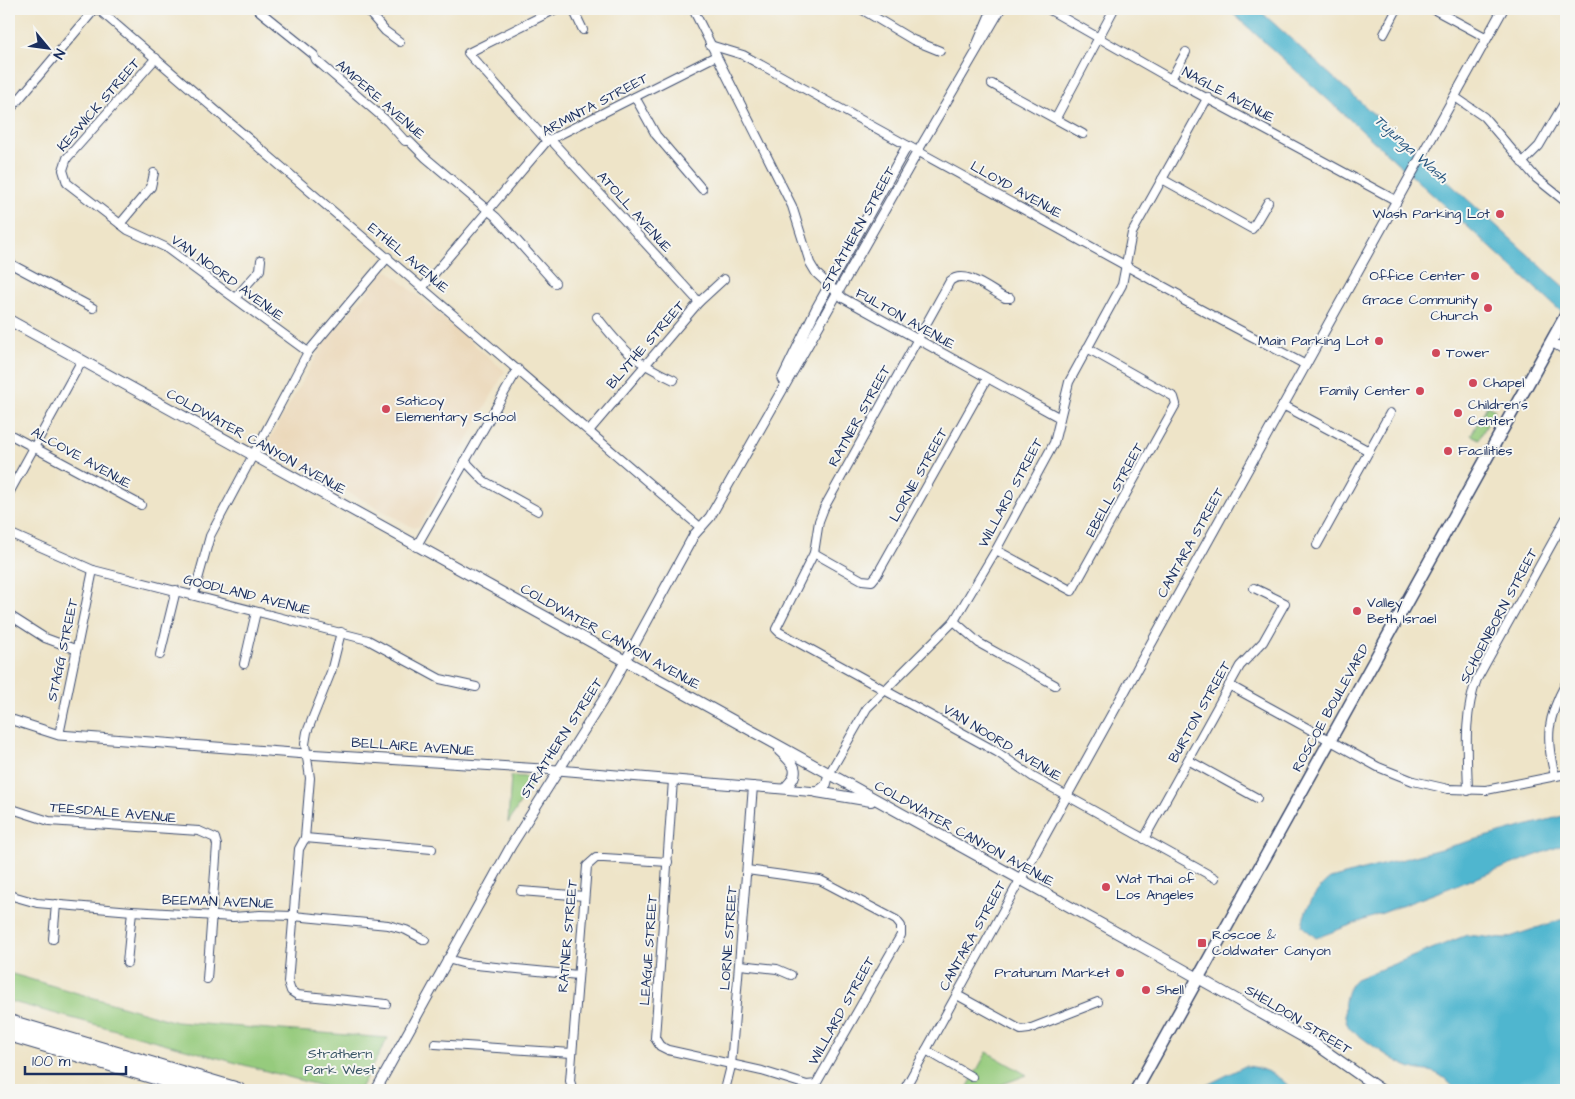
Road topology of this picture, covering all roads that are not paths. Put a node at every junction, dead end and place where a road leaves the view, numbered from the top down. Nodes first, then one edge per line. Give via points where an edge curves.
1 (257, 9) edge
2 (366, 9) edge
3 (556, 9) edge
4 (573, 9) edge
5 (693, 9) edge
6 (861, 9) edge
7 (992, 9) edge
8 (1001, 9) edge
9 (1048, 9) edge
10 (1114, 9) edge
11 (1397, 9) edge
12 (1433, 9) edge
13 (1503, 9) edge
14 (101, 10) edge
15 (872, 12) edge
16 (583, 30) dead end
17 (1384, 34) dead end
18 (1098, 37) junction
19 (1487, 38) junction
20 (400, 42) dead end
21 (710, 44) junction
22 (940, 51) dead end
23 (1186, 52) dead end
24 (716, 56) junction
25 (156, 58) junction
26 (966, 68) junction
27 (1171, 79) junction
28 (992, 84) dead end
29 (635, 97) junction
30 (1208, 97) junction
31 (1454, 97) junction
32 (1566, 100) edge
33 (9, 111) edge
34 (1056, 118) junction
35 (1083, 134) dead end
36 (549, 140) junction
37 (907, 146) junction
38 (918, 151) junction
39 (1522, 163) junction
40 (63, 170) joint
41 (154, 173) dead end
42 (1162, 179) junction
43 (702, 189) dead end
44 (1396, 201) junction
45 (1268, 202) dead end
46 (1566, 202) edge
47 (487, 211) junction
48 (120, 224) junction
49 (388, 256) junction
50 (261, 260) dead end
51 (9, 263) edge
52 (1125, 265) junction
53 (724, 279) dead end
54 (555, 283) dead end
55 (828, 286) junction
56 (423, 287) junction
57 (837, 294) junction
58 (235, 298) junction
59 (1010, 298) dead end
60 (699, 302) junction
61 (93, 308) dead end
62 (1566, 316) edge
63 (597, 317) dead end
64 (9, 320) edge
65 (917, 340) junction
66 (1551, 342) junction
67 (1087, 348) junction
68 (1566, 351) edge
69 (308, 352) junction
70 (82, 360) junction
71 (1306, 365) junction
72 (644, 366) junction
73 (518, 369) junction
74 (987, 379) junction
75 (674, 380) dead end
76 (773, 403) junction
77 (1283, 405) junction
78 (1390, 413) dead end
79 (1060, 418) junction
80 (589, 431) junction
81 (9, 434) edge
82 (34, 447) junction
83 (1369, 451) junction
84 (253, 456) junction
85 (466, 461) junction
86 (9, 493) edge
87 (140, 505) dead end
88 (538, 512) dead end
89 (1566, 518) edge
90 (701, 528) junction
91 (9, 533) edge
92 (1317, 545) dead end
93 (416, 546) junction
94 (996, 550) junction
95 (814, 553) junction
96 (93, 570) junction
97 (1254, 588) dead end
98 (176, 590) junction
99 (194, 594) junction
100 (256, 612) junction
101 (9, 614) edge
102 (954, 622) junction
103 (776, 629) joint
104 (341, 632) junction
105 (75, 649) junction
106 (160, 655) dead end
107 (626, 662) junction
108 (244, 664) dead end
109 (1566, 682) edge
110 (1056, 685) dead end
111 (1229, 685) junction
112 (476, 686) dead end
113 (886, 690) junction
114 (9, 719) edge
115 (59, 735) junction
116 (1330, 741) junction
117 (771, 742) junction
118 (306, 754) junction
119 (1188, 760) junction
120 (558, 770) junction
121 (829, 774) junction
122 (1566, 774) edge
123 (1555, 776) junction
124 (673, 780) junction
125 (753, 786) junction
126 (787, 786) junction
127 (1468, 791) junction
128 (818, 792) junction
129 (1067, 796) junction
130 (1257, 798) dead end
131 (879, 802) junction
132 (9, 808) edge
133 (305, 838) junction
134 (1144, 839) junction
135 (432, 849) dead end
136 (668, 862) junction
137 (747, 870) junction
138 (1215, 878) dead end
139 (1020, 880) junction
140 (520, 891) dead end
141 (9, 895) edge
142 (584, 896) junction
143 (56, 904) junction
144 (132, 911) junction
145 (211, 915) junction
146 (293, 916) junction
147 (53, 939) dead end
148 (425, 940) dead end
149 (447, 959) junction
150 (127, 963) dead end
151 (740, 965) junction
152 (578, 974) junction
153 (791, 975) dead end
154 (1198, 978) junction
155 (207, 980) dead end
156 (957, 995) junction
157 (1098, 1002) dead end
158 (386, 1004) dead end
159 (9, 1022) edge
160 (9, 1034) edge
161 (9, 1044) edge
162 (435, 1044) dead end
163 (926, 1050) junction
164 (572, 1053) junction
165 (732, 1066) junction
166 (181, 1074) junction
167 (972, 1077) dead end
168 (169, 1090) edge
169 (199, 1090) edge
170 (217, 1090) edge
171 (238, 1090) edge
172 (376, 1090) edge
173 (573, 1090) edge
174 (726, 1090) edge
175 (904, 1090) edge
176 (1136, 1090) edge
177 (1381, 1090) edge

1 - 47 street, AMPERE AVENUE via 314,55 405,141 409,141
2 - 20 street
3 - 36 street, ATOLL AVENUE via 468,52
4 - 16 street
5 - 21 street, FULTON AVENUE
6 - 15 street
7 - 26 street, STRATHERN STREET
8 - 26 street, STRATHERN STREET
9 - 18 street, NAGLE AVENUE
10 - 18 street
11 - 17 street
12 - 19 street
13 - 19 street, CANTARA STREET
14 - 25 street, ETHEL AVENUE
14 - 33 street
15 - 22 street via 913,40
18 - 27 street, NAGLE AVENUE
18 - 34 street
19 - 31 street, CANTARA STREET
21 - 24 street, FULTON AVENUE
21 - 37 street, LLOYD AVENUE via 743,56
23 - 27 street
24 - 29 street, ARMINTA STREET
24 - 55 street, FULTON AVENUE via 792,206 810,262
25 - 40 street, KESWICK STREET via 67,158
25 - 49 street, ETHEL AVENUE
26 - 38 street, STRATHERN STREET
27 - 30 street, NAGLE AVENUE
28 - 34 street
29 - 36 street, ARMINTA STREET
29 - 43 street via 656,134
30 - 42 street, WILLARD STREET
30 - 44 street, NAGLE AVENUE
31 - 39 street via 1484,117
31 - 44 street, CANTARA STREET
32 - 39 street via 1539,146
34 - 35 street
36 - 47 street, ARMINTA STREET
36 - 60 street, ATOLL AVENUE
37 - 38 street, LLOYD AVENUE
37 - 55 street, STRATHERN STREET
38 - 52 street, LLOYD AVENUE
38 - 57 street, STRATHERN STREET
39 - 46 street via 1545,187
40 - 48 street, VAN NOORD AVENUE via 67,183
41 - 48 street via 151,187
42 - 45 street via 1252,229
42 - 52 street, WILLARD STREET via 1132,233
44 - 71 street, CANTARA STREET
47 - 54 street, AMPERE AVENUE
47 - 56 street, ARMINTA STREET
48 - 58 street, VAN NOORD AVENUE via 165,247
49 - 56 street, ETHEL AVENUE
49 - 69 street
50 - 58 street via 260,270
51 - 61 street
52 - 67 street, WILLARD STREET via 1122,285
52 - 71 street, LLOYD AVENUE
53 - 60 street, BLYTHE STREET
55 - 57 street, FULTON AVENUE
55 - 76 street, STRATHERN STREET via 790,360
56 - 73 street, ETHEL AVENUE
57 - 65 street, FULTON AVENUE
57 - 76 street, STRATHERN STREET
58 - 69 street, VAN NOORD AVENUE
59 - 65 street, RATNER STREET via 964,276 956,276 950,281
60 - 72 street, BLYTHE STREET
62 - 66 main road, ROSCOE BOULEVARD
63 - 72 street via 619,345
64 - 70 main road, COLDWATER CANYON AVENUE
65 - 74 street, FULTON AVENUE
65 - 95 street, RATNER STREET via 824,508
66 - 68 street
66 - 116 main road, ROSCOE BOULEVARD
67 - 79 street, WILLARD STREET via 1069,382
67 - 94 street, EBELL STREET via 1176,400 1172,413 1072,591
69 - 84 street
70 - 82 street
70 - 84 main road, COLDWATER CANYON AVENUE
71 - 77 street, CANTARA STREET
72 - 75 street
72 - 80 street, BLYTHE STREET
73 - 80 street, ETHEL AVENUE
73 - 85 street
74 - 79 street, FULTON AVENUE
74 - 95 street, LORNE STREET via 878,575 872,581 862,580
76 - 90 street, STRATHERN STREET
77 - 83 street
77 - 129 street, CANTARA STREET
78 - 83 street
79 - 94 street, WILLARD STREET via 1054,443
80 - 90 street, ETHEL AVENUE
81 - 82 street, ALCOVE AVENUE
82 - 86 street
82 - 87 street, ALCOVE AVENUE
83 - 92 street
84 - 93 main road, COLDWATER CANYON AVENUE
84 - 99 street via 210,536
85 - 88 street via 484,481
85 - 93 street
89 - 127 street, SCHOENBORN STREET via 1471,693 1467,725
90 - 107 street, STRATHERN STREET
91 - 96 street, GOODLAND AVENUE
93 - 107 main road, COLDWATER CANYON AVENUE
94 - 102 street, WILLARD STREET
95 - 103 street, RATNER STREET
96 - 98 street, GOODLAND AVENUE
96 - 105 street, STAGG STREET
97 - 111 street, BURTON STREET via 1285,603 1263,642 1240,666
98 - 99 street, GOODLAND AVENUE
98 - 106 street
99 - 100 street, GOODLAND AVENUE
100 - 104 street, GOODLAND AVENUE
100 - 108 street
101 - 105 street via 44,638
102 - 110 street via 979,643
102 - 113 street, WILLARD STREET
103 - 113 street, VAN NOORD AVENUE
104 - 112 street, GOODLAND AVENUE via 368,640 440,679
104 - 118 street via 331,672 306,732
105 - 115 street, STAGG STREET
107 - 117 main road, COLDWATER CANYON AVENUE
107 - 120 street, STRATHERN STREET
109 - 123 street via 1555,703 1548,729
111 - 116 street
111 - 119 street, BURTON STREET
113 - 121 street, WILLARD STREET via 860,718
113 - 129 street, VAN NOORD AVENUE via 997,752 1033,778
114 - 115 street, BELLAIRE AVENUE
115 - 118 street, BELLAIRE AVENUE
116 - 127 street via 1394,775
116 - 154 main road, ROSCOE BOULEVARD
117 - 121 main road, COLDWATER CANYON AVENUE
117 - 126 main road via 794,764 795,775
118 - 120 street, BELLAIRE AVENUE
118 - 133 street via 310,778
119 - 130 street
119 - 134 street, BURTON STREET
120 - 124 street, BELLAIRE AVENUE
120 - 149 street, STRATHERN STREET via 515,838
121 - 126 street, WILLARD STREET via 818,786
121 - 128 street via 826,785
121 - 131 main road, COLDWATER CANYON AVENUE
122 - 123 street
123 - 127 street
124 - 125 street, BELLAIRE AVENUE
124 - 136 street, LEAGUE STREET
125 - 126 street, WILLARD STREET
125 - 128 street, BELLAIRE AVENUE
125 - 137 street, LORNE STREET
128 - 131 main road
129 - 134 street, VAN NOORD AVENUE
129 - 139 street, CANTARA STREET
131 - 139 main road, COLDWATER CANYON AVENUE
132 - 145 street, TEESDALE AVENUE via 49,821 198,831 215,838
133 - 135 street
133 - 146 street via 299,849
134 - 138 street, VAN NOORD AVENUE
136 - 142 street, RATNER STREET via 596,858 587,866
136 - 165 street, LEAGUE STREET via 655,1038 668,1050
137 - 151 street, LORNE STREET
137 - 165 street, WILLARD STREET via 820,880 896,920 901,926 901,935 816,1084 808,1085
139 - 154 main road, COLDWATER CANYON AVENUE
139 - 156 street, CANTARA STREET
140 - 142 street
141 - 143 street, BEEMAN AVENUE via 37,903
142 - 152 street, RATNER STREET
143 - 144 street, BEEMAN AVENUE
143 - 147 street
144 - 145 street, BEEMAN AVENUE
144 - 150 street
145 - 146 street, BEEMAN AVENUE
145 - 155 street
146 - 148 street, BEEMAN AVENUE via 388,925
146 - 158 street via 288,982 292,991 297,995
149 - 152 street via 466,964
149 - 172 street, STRATHERN STREET
151 - 153 street via 776,969
151 - 165 street, LORNE STREET
152 - 164 street, RATNER STREET
154 - 176 main road, ROSCOE BOULEVARD
154 - 177 main road, SHELDON STREET via 1314,1043
156 - 157 street via 1021,1030
156 - 163 street, CANTARA STREET
159 - 166 highway
160 - 169 highway
161 - 168 highway
162 - 164 street
163 - 167 street
163 - 175 street, CANTARA STREET
164 - 173 street, RATNER STREET via 570,1080
165 - 174 street, LORNE STREET
166 - 170 highway via 192,1083
166 - 171 highway

